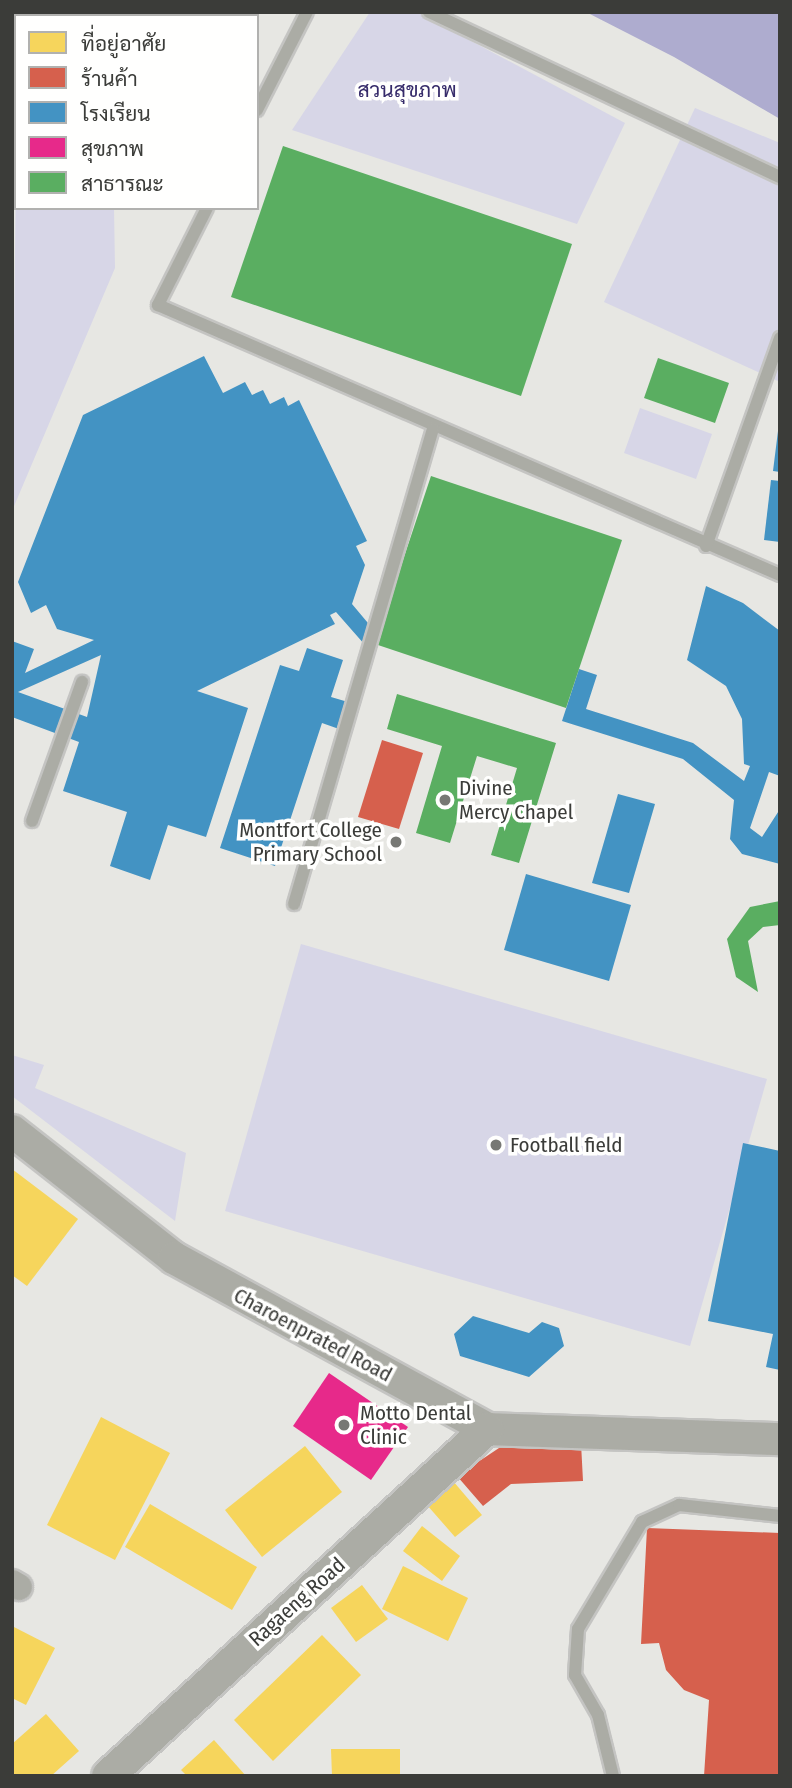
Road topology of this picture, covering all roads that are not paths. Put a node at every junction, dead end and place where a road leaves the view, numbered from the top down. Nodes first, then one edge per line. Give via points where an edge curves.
1 (307, 12) edge
2 (429, 12) edge
3 (259, 106) edge
4 (780, 177) edge
5 (206, 210) edge
6 (780, 338) edge
7 (433, 429) junction
8 (706, 546) junction
9 (780, 575) edge
10 (82, 681) dead end
11 (32, 821) dead end
12 (294, 904) dead end
13 (14, 1137) edge
14 (487, 1429) junction
15 (780, 1439) edge
16 (780, 1516) edge
17 (108, 1776) edge
18 (613, 1776) edge

1 - 3 lane
2 - 4 lane
5 - 7 lane via 158,305
6 - 8 lane
7 - 8 lane
7 - 12 lane
8 - 9 lane
10 - 11 lane
13 - 14 street, Charoenprated Road via 174,1258
14 - 15 street, Charoenprated Road
14 - 17 street, Ragaeng Road
16 - 18 lane via 680,1505 642,1522 578,1629 576,1675 598,1715

